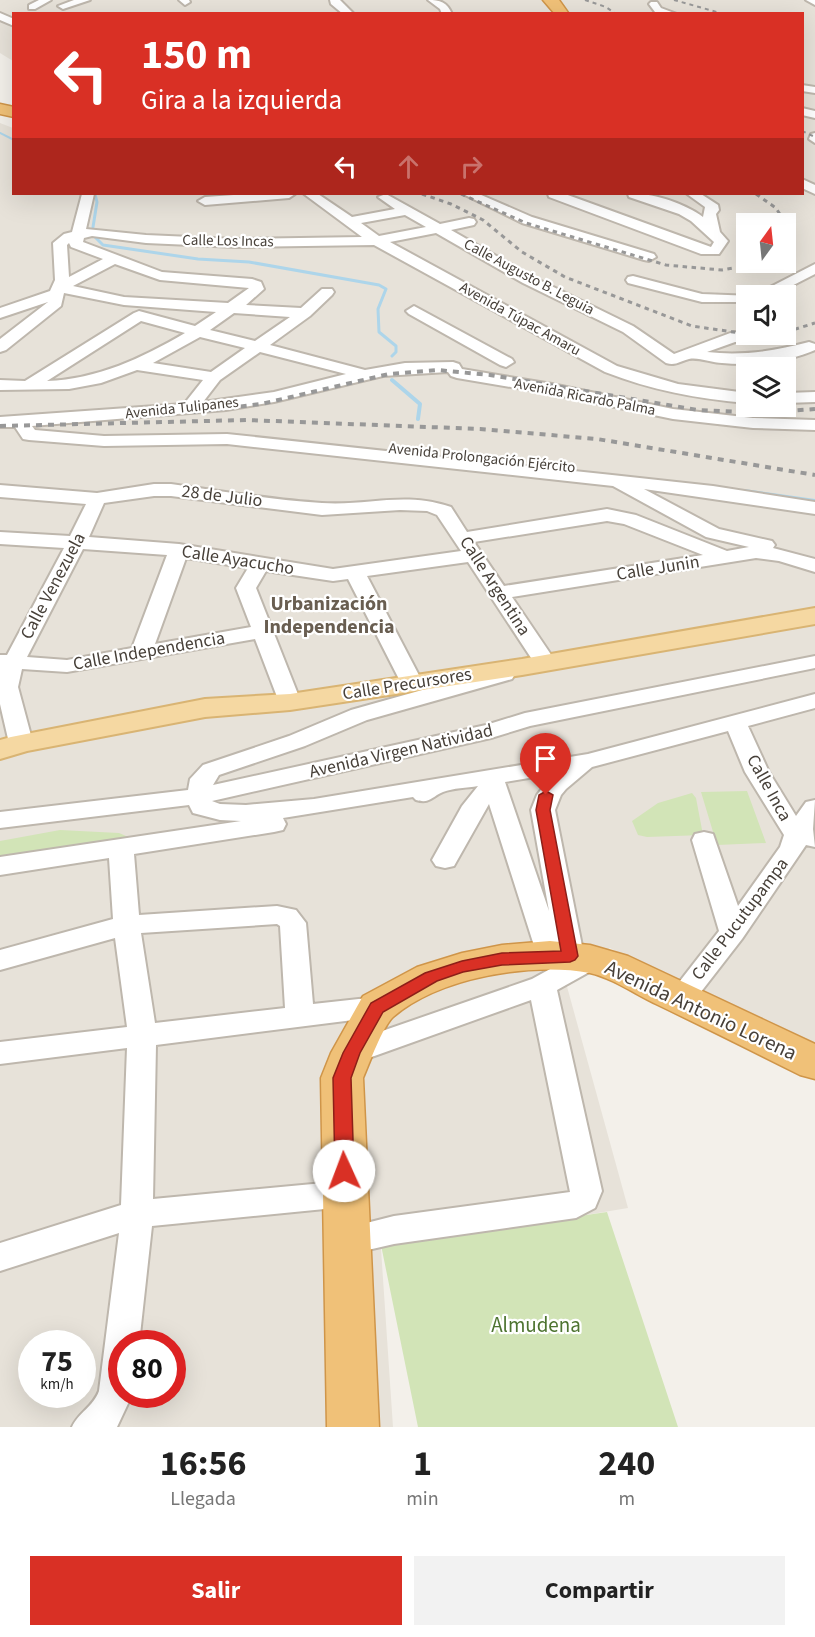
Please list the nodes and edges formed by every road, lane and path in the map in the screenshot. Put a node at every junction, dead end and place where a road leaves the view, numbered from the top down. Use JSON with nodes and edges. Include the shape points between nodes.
{"nodes":[{"id":1,"x":46,"y":0,"type":"edge"},
{"id":2,"x":85,"y":0,"type":"edge"},
{"id":3,"x":335,"y":0,"type":"edge"},
{"id":4,"x":433,"y":0,"type":"edge"},
{"id":5,"x":550,"y":0,"type":"edge"},
{"id":6,"x":811,"y":0,"type":"edge"},
{"id":7,"x":815,"y":2,"type":"edge"},
{"id":8,"x":654,"y":4,"type":"dead end"},
{"id":9,"x":63,"y":6,"type":"dead end"},
{"id":10,"x":32,"y":7,"type":"dead end"},
{"id":11,"x":348,"y":12,"type":"edge"},
{"id":12,"x":446,"y":12,"type":"edge"},
{"id":13,"x":561,"y":12,"type":"edge"},
{"id":14,"x":666,"y":12,"type":"edge"},
{"id":15,"x":88,"y":195,"type":"edge"},
{"id":16,"x":277,"y":195,"type":"edge"},
{"id":17,"x":312,"y":195,"type":"edge"},
{"id":18,"x":471,"y":195,"type":"edge"},
{"id":19,"x":557,"y":195,"type":"edge"},
{"id":20,"x":637,"y":195,"type":"edge"},
{"id":21,"x":695,"y":195,"type":"edge"},
{"id":22,"x":384,"y":197,"type":"dead end"},
{"id":23,"x":205,"y":201,"type":"dead end"},
{"id":24,"x":408,"y":210,"type":"junction"},
{"id":25,"x":702,"y":216,"type":"junction"},
{"id":26,"x":348,"y":222,"type":"junction"},
{"id":27,"x":469,"y":222,"type":"dead end"},
{"id":28,"x":441,"y":229,"type":"junction"},
{"id":29,"x":79,"y":234,"type":"junction"},
{"id":30,"x":377,"y":241,"type":"junction"},
{"id":31,"x":649,"y":257,"type":"dead end"},
{"id":32,"x":116,"y":258,"type":"junction"},
{"id":33,"x":815,"y":268,"type":"edge"},
{"id":34,"x":160,"y":276,"type":"junction"},
{"id":35,"x":633,"y":280,"type":"dead end"},
{"id":36,"x":782,"y":285,"type":"edge"},
{"id":37,"x":327,"y":292,"type":"dead end"},
{"id":38,"x":55,"y":293,"type":"junction"},
{"id":39,"x":736,"y":298,"type":"edge"},
{"id":40,"x":124,"y":301,"type":"junction"},
{"id":41,"x":231,"y":308,"type":"junction"},
{"id":42,"x":414,"y":311,"type":"dead end"},
{"id":43,"x":0,"y":313,"type":"edge"},
{"id":44,"x":305,"y":313,"type":"junction"},
{"id":45,"x":139,"y":316,"type":"junction"},
{"id":46,"x":198,"y":332,"type":"junction"},
{"id":47,"x":736,"y":337,"type":"edge"},
{"id":48,"x":0,"y":347,"type":"edge"},
{"id":49,"x":809,"y":347,"type":"dead end"},
{"id":50,"x":258,"y":348,"type":"junction"},
{"id":51,"x":691,"y":354,"type":"junction"},
{"id":52,"x":138,"y":366,"type":"junction"},
{"id":53,"x":453,"y":367,"type":"junction"},
{"id":54,"x":360,"y":374,"type":"junction"},
{"id":55,"x":214,"y":377,"type":"junction"},
{"id":56,"x":0,"y":385,"type":"edge"},
{"id":57,"x":29,"y":386,"type":"junction"},
{"id":58,"x":736,"y":397,"type":"edge"},
{"id":59,"x":815,"y":397,"type":"edge"},
{"id":60,"x":796,"y":398,"type":"edge"},
{"id":61,"x":189,"y":408,"type":"junction"},
{"id":62,"x":673,"y":414,"type":"junction"},
{"id":63,"x":0,"y":422,"type":"edge"},
{"id":64,"x":21,"y":422,"type":"junction"},
{"id":65,"x":815,"y":425,"type":"edge"},
{"id":66,"x":815,"y":441,"type":"edge"},
{"id":67,"x":149,"y":442,"type":"junction"},
{"id":68,"x":612,"y":480,"type":"junction"},
{"id":69,"x":0,"y":491,"type":"edge"},
{"id":70,"x":815,"y":498,"type":"edge"},
{"id":71,"x":97,"y":500,"type":"junction"},
{"id":72,"x":815,"y":508,"type":"edge"},
{"id":73,"x":444,"y":511,"type":"joint"},
{"id":74,"x":0,"y":538,"type":"edge"},
{"id":75,"x":77,"y":542,"type":"junction"},
{"id":76,"x":469,"y":546,"type":"junction"},
{"id":77,"x":783,"y":549,"type":"junction"},
{"id":78,"x":179,"y":550,"type":"junction"},
{"id":79,"x":815,"y":553,"type":"edge"},
{"id":80,"x":728,"y":557,"type":"junction"},
{"id":81,"x":815,"y":561,"type":"edge"},
{"id":82,"x":260,"y":565,"type":"junction"},
{"id":83,"x":815,"y":566,"type":"edge"},
{"id":84,"x":355,"y":573,"type":"junction"},
{"id":85,"x":501,"y":593,"type":"junction"},
{"id":86,"x":815,"y":616,"type":"edge"},
{"id":87,"x":262,"y":631,"type":"junction"},
{"id":88,"x":141,"y":652,"type":"junction"},
{"id":89,"x":7,"y":662,"type":"edge"},
{"id":90,"x":815,"y":662,"type":"edge"},
{"id":91,"x":534,"y":664,"type":"junction"},
{"id":92,"x":412,"y":683,"type":"junction"},
{"id":93,"x":815,"y":701,"type":"edge"},
{"id":94,"x":290,"y":702,"type":"junction"},
{"id":95,"x":736,"y":723,"type":"junction"},
{"id":96,"x":11,"y":746,"type":"edge"},
{"id":97,"x":588,"y":761,"type":"junction"},
{"id":98,"x":493,"y":781,"type":"junction"},
{"id":99,"x":434,"y":786,"type":"junction"},
{"id":100,"x":199,"y":796,"type":"junction"},
{"id":101,"x":815,"y":808,"type":"edge"},
{"id":102,"x":0,"y":820,"type":"edge"},
{"id":103,"x":806,"y":835,"type":"edge"},
{"id":104,"x":704,"y":840,"type":"dead end"},
{"id":105,"x":121,"y":848,"type":"junction"},
{"id":106,"x":445,"y":860,"type":"dead end"},
{"id":107,"x":0,"y":866,"type":"edge"},
{"id":108,"x":127,"y":925,"type":"junction"},
{"id":109,"x":733,"y":932,"type":"junction"},
{"id":110,"x":0,"y":960,"type":"edge"},
{"id":111,"x":563,"y":964,"type":"junction"},
{"id":112,"x":680,"y":999,"type":"junction"},
{"id":113,"x":377,"y":1007,"type":"junction"},
{"id":114,"x":300,"y":1017,"type":"junction"},
{"id":115,"x":142,"y":1035,"type":"junction"},
{"id":116,"x":0,"y":1053,"type":"edge"},
{"id":117,"x":352,"y":1053,"type":"junction"},
{"id":118,"x":815,"y":1063,"type":"edge"},
{"id":119,"x":345,"y":1194,"type":"junction"},
{"id":120,"x":137,"y":1214,"type":"junction"},
{"id":121,"x":346,"y":1240,"type":"junction"},
{"id":122,"x":0,"y":1257,"type":"edge"},
{"id":123,"x":124,"y":1330,"type":"edge"},
{"id":124,"x":110,"y":1408,"type":"edge"},
{"id":125,"x":90,"y":1427,"type":"edge"},
{"id":126,"x":353,"y":1427,"type":"edge"}],
"edges":[{"from":1,"to":10,"type":"street"},
{"from":2,"to":9,"type":"street"},
{"from":3,"to":11,"type":"street"},
{"from":4,"to":12,"type":"street"},
{"from":5,"to":13,"type":"highway"},
{"from":6,"to":7,"type":"street"},
{"from":8,"to":14,"type":"street"},
{"from":15,"to":29,"type":"street"},
{"from":16,"to":23,"type":"street"},
{"from":17,"to":26,"type":"street","name":"Avenida Túpac Amaru"},
{"from":18,"to":31,"type":"street","via":[[527,220]]},
{"from":19,"to":25,"type":"street","via":[[706,251],[716,251],[721,241]]},
{"from":20,"to":25,"type":"street"},
{"from":21,"to":25,"type":"street","via":[[711,205],[712,210]]},
{"from":22,"to":24,"type":"street","name":"Calle Augusto B. Leguia"},
{"from":24,"to":26,"type":"street"},
{"from":24,"to":28,"type":"street","name":"Calle Augusto B. Leguia"},
{"from":26,"to":30,"type":"street","name":"Avenida Túpac Amaru"},
{"from":27,"to":28,"type":"street","name":"Calle Los Incas"},
{"from":28,"to":30,"type":"street","name":"Calle Los Incas"},
{"from":28,"to":51,"type":"street","name":"Calle Augusto B. Leguia","via":[[528,280],[628,329],[672,360]]},
{"from":29,"to":30,"type":"street","name":"Calle Los Incas","via":[[100,232],[146,239],[236,243]]},
{"from":29,"to":32,"type":"street","via":[[76,244]]},
{"from":29,"to":38,"type":"street","via":[[60,243],[62,280]]},
{"from":30,"to":58,"type":"street","name":"Avenida Túpac Amaru","via":[[611,369],[662,387]]},
{"from":32,"to":34,"type":"street"},
{"from":32,"to":38,"type":"street"},
{"from":33,"to":36,"type":"street"},
{"from":34,"to":40,"type":"street"},
{"from":34,"to":41,"type":"street","via":[[256,285],[257,289]]},
{"from":35,"to":39,"type":"street","via":[[702,298]]},
{"from":37,"to":44,"type":"street"},
{"from":38,"to":40,"type":"street"},
{"from":38,"to":43,"type":"street"},
{"from":38,"to":48,"type":"street","via":[[56,303]]},
{"from":40,"to":41,"type":"street"},
{"from":40,"to":45,"type":"street","via":[[116,310]]},
{"from":41,"to":44,"type":"street"},
{"from":41,"to":46,"type":"street"},
{"from":42,"to":53,"type":"street","via":[[506,362],[488,367]]},
{"from":44,"to":50,"type":"street"},
{"from":45,"to":46,"type":"street"},
{"from":45,"to":57,"type":"street"},
{"from":46,"to":50,"type":"street"},
{"from":46,"to":52,"type":"street"},
{"from":47,"to":51,"type":"street"},
{"from":49,"to":51,"type":"street","via":[[785,355],[736,359]]},
{"from":50,"to":54,"type":"street"},
{"from":50,"to":55,"type":"street"},
{"from":52,"to":55,"type":"street"},
{"from":52,"to":57,"type":"street","via":[[70,384]]},
{"from":53,"to":54,"type":"street","name":"Avenida Ricardo Palma","via":[[408,366]]},
{"from":53,"to":62,"type":"street","name":"Avenida Ricardo Palma","via":[[457,373]]},
{"from":54,"to":61,"type":"street","name":"Avenida Tulipanes","via":[[274,397]]},
{"from":55,"to":61,"type":"street"},
{"from":56,"to":57,"type":"street"},
{"from":59,"to":60,"type":"street"},
{"from":61,"to":64,"type":"street","name":"Avenida Tulipanes"},
{"from":62,"to":65,"type":"street","name":"Avenida Ricardo Palma"},
{"from":62,"to":66,"type":"street"},
{"from":63,"to":64,"type":"street","name":"Avenida Tulipanes"},
{"from":64,"to":67,"type":"street","name":"Avenida Prolongación Ejército","via":[[29,435]]},
{"from":67,"to":68,"type":"street","name":"Avenida Prolongación Ejército","via":[[227,439]]},
{"from":67,"to":70,"type":"street","name":"Avenida Prolongación Ejército","via":[[179,432],[246,435],[656,477]]},
{"from":68,"to":72,"type":"street","name":"Avenida Prolongación Ejército"},
{"from":68,"to":77,"type":"street","via":[[713,533]]},
{"from":69,"to":71,"type":"street","name":"28 de Julio"},
{"from":71,"to":73,"type":"street","name":"28 de Julio","via":[[171,490],[323,510],[412,503]]},
{"from":71,"to":75,"type":"street","name":"Calle Venezuela"},
{"from":73,"to":76,"type":"street","name":"Calle Argentina"},
{"from":74,"to":75,"type":"street","name":"Calle Ayacucho"},
{"from":75,"to":78,"type":"street","name":"Calle Ayacucho"},
{"from":75,"to":89,"type":"street","name":"Calle Venezuela"},
{"from":76,"to":80,"type":"street","name":"Calle Ayacucho","via":[[597,516],[614,516]]},
{"from":76,"to":84,"type":"street","name":"Calle Ayacucho"},
{"from":76,"to":85,"type":"street","name":"Calle Argentina"},
{"from":77,"to":79,"type":"street"},
{"from":77,"to":81,"type":"street"},
{"from":78,"to":82,"type":"street","name":"Calle Ayacucho"},
{"from":78,"to":88,"type":"street"},
{"from":80,"to":83,"type":"street","name":"Calle Junin","via":[[770,552]]},
{"from":80,"to":85,"type":"street","name":"Calle Junin"},
{"from":82,"to":84,"type":"street","name":"Calle Ayacucho","via":[[333,575]]},
{"from":82,"to":87,"type":"street","via":[[246,588]]},
{"from":84,"to":92,"type":"street"},
{"from":85,"to":91,"type":"street","name":"Calle Argentina"},
{"from":86,"to":91,"type":"main road","name":"Calle Precursores"},
{"from":87,"to":88,"type":"street","name":"Calle Independencia"},
{"from":87,"to":94,"type":"street"},
{"from":88,"to":89,"type":"street","name":"Calle Independencia","via":[[67,666]]},
{"from":89,"to":96,"type":"street","name":"Calle Venezuela"},
{"from":90,"to":100,"type":"street","name":"Avenida Virgen Natividad","via":[[525,720]]},
{"from":91,"to":92,"type":"main road","name":"Calle Precursores"},
{"from":91,"to":100,"type":"street","via":[[359,715],[211,770],[202,779]]},
{"from":92,"to":94,"type":"main road","name":"Calle Precursores"},
{"from":93,"to":95,"type":"street"},
{"from":94,"to":96,"type":"main road","name":"Calle Precursores","via":[[205,708]]},
{"from":95,"to":97,"type":"street"},
{"from":95,"to":103,"type":"street","name":"Calle Inca","via":[[757,772],[792,829]]},
{"from":97,"to":98,"type":"street"},
{"from":97,"to":111,"type":"street","via":[[546,795],[543,810]]},
{"from":98,"to":99,"type":"street"},
{"from":98,"to":106,"type":"street","via":[[474,806]]},
{"from":98,"to":111,"type":"street"},
{"from":99,"to":100,"type":"street","via":[[240,814],[209,811],[202,807]]},
{"from":99,"to":105,"type":"street","via":[[428,794],[413,799]]},
{"from":100,"to":102,"type":"street","name":"Avenida Virgen Natividad"},
{"from":101,"to":103,"type":"street","name":"Calle Pucutupampa"},
{"from":103,"to":109,"type":"street","name":"Calle Pucutupampa"},
{"from":104,"to":109,"type":"street"},
{"from":105,"to":107,"type":"street"},
{"from":105,"to":108,"type":"street"},
{"from":108,"to":110,"type":"street"},
{"from":108,"to":114,"type":"street","via":[[286,917],[292,923]]},
{"from":108,"to":115,"type":"street"},
{"from":109,"to":112,"type":"street","name":"Calle Pucutupampa"},
{"from":111,"to":112,"type":"highway","name":"Avenida Antonio Lorena","via":[[614,966]]},
{"from":111,"to":113,"type":"highway","name":"Avenida Antonio Lorena","via":[[502,959],[462,967],[431,977]]},
{"from":111,"to":117,"type":"street"},
{"from":111,"to":121,"type":"street","via":[[584,1199],[576,1205]]},
{"from":112,"to":118,"type":"highway","name":"Avenida Antonio Lorena"},
{"from":113,"to":114,"type":"street"},
{"from":113,"to":117,"type":"highway"},
{"from":114,"to":115,"type":"street"},
{"from":115,"to":116,"type":"street"},
{"from":115,"to":120,"type":"street"},
{"from":117,"to":119,"type":"highway","via":[[342,1078]]},
{"from":119,"to":120,"type":"street"},
{"from":119,"to":121,"type":"highway"},
{"from":120,"to":122,"type":"street"},
{"from":120,"to":123,"type":"street"},
{"from":121,"to":126,"type":"highway"},
{"from":124,"to":125,"type":"street"}]}
